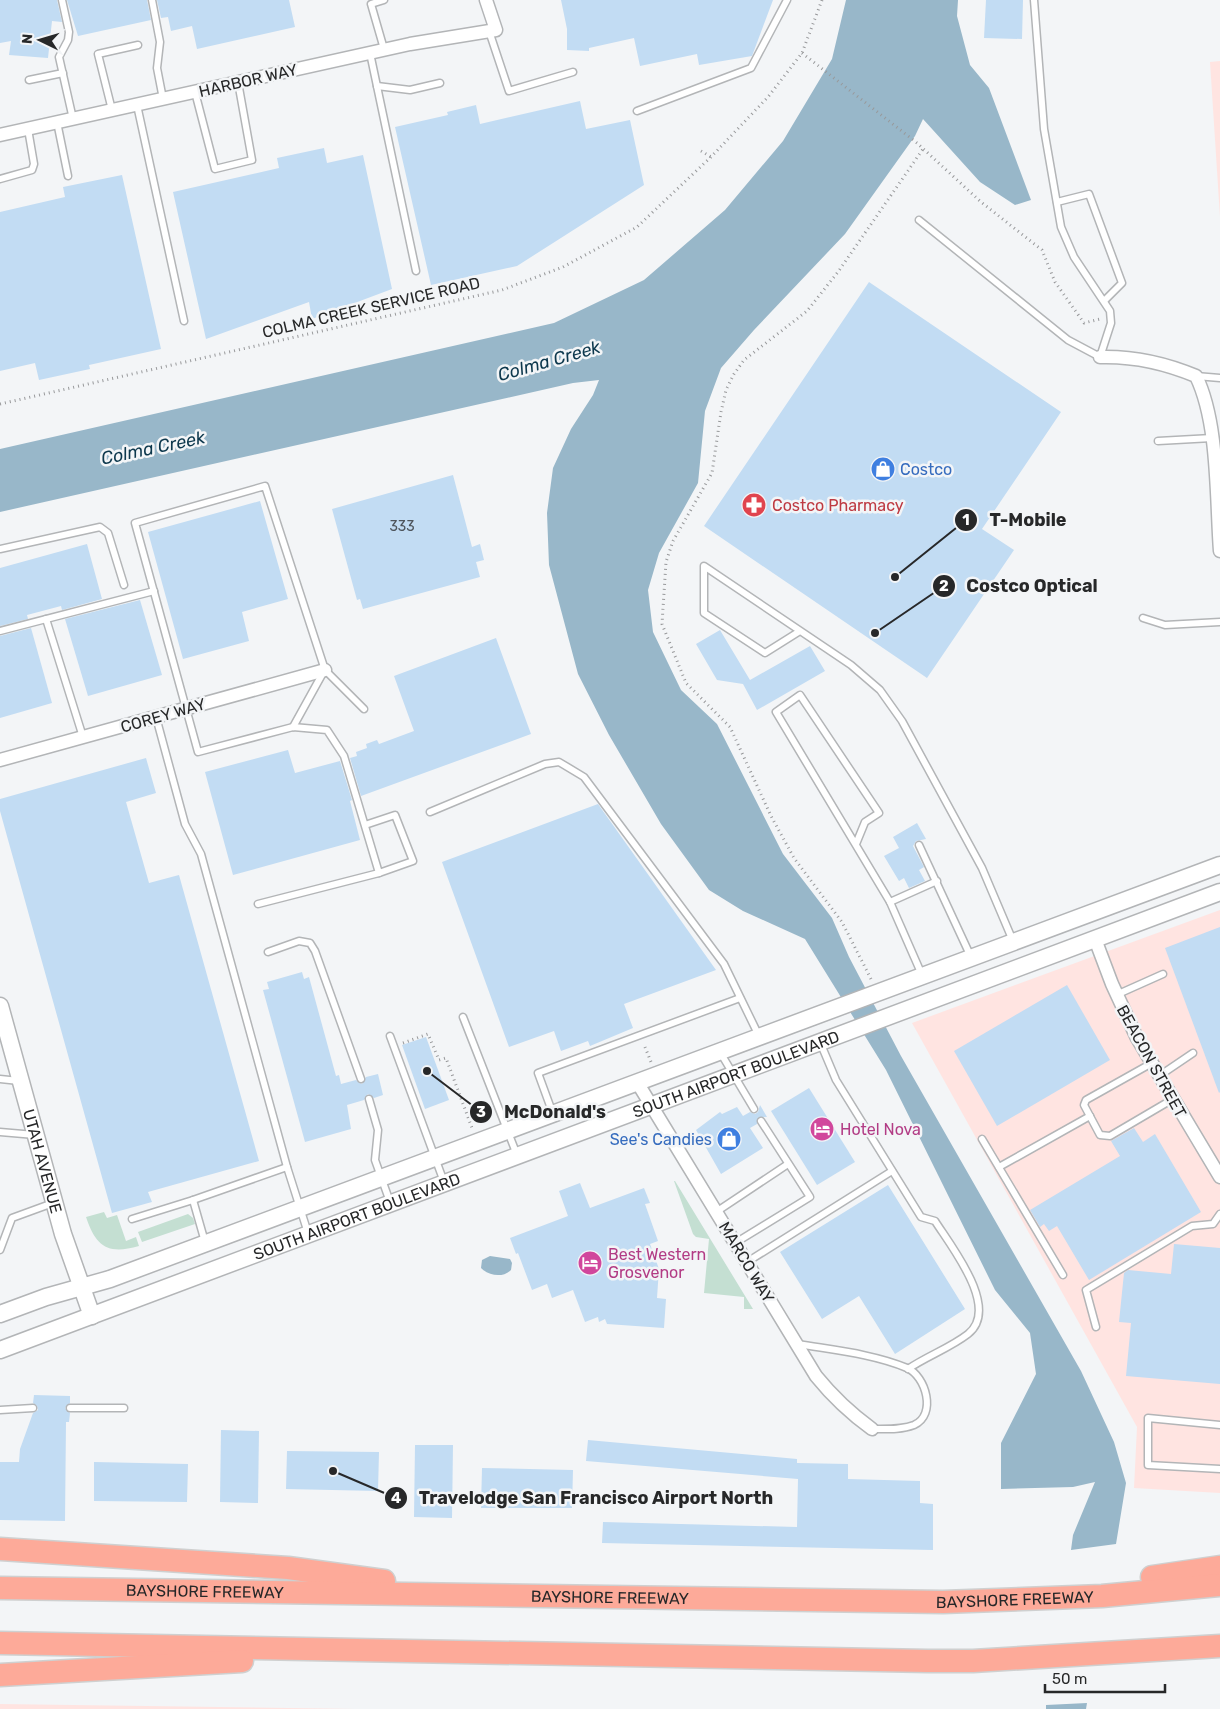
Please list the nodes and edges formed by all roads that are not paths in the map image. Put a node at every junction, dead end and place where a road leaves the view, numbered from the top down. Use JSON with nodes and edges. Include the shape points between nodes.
{"nodes":[{"id":1,"x":62,"y":0,"type":"edge"},
{"id":2,"x":152,"y":0,"type":"edge"},
{"id":3,"x":384,"y":0,"type":"edge"},
{"id":4,"x":486,"y":0,"type":"edge"},
{"id":5,"x":787,"y":0,"type":"edge"},
{"id":6,"x":1034,"y":0,"type":"edge"},
{"id":7,"x":492,"y":30,"type":"junction"},
{"id":8,"x":138,"y":45,"type":"dead end"},
{"id":9,"x":384,"y":49,"type":"junction"},
{"id":10,"x":370,"y":53,"type":"junction"},
{"id":11,"x":63,"y":72,"type":"junction"},
{"id":12,"x":573,"y":72,"type":"dead end"},
{"id":13,"x":28,"y":80,"type":"dead end"},
{"id":14,"x":238,"y":82,"type":"junction"},
{"id":15,"x":440,"y":83,"type":"dead end"},
{"id":16,"x":377,"y":86,"type":"junction"},
{"id":17,"x":195,"y":92,"type":"junction"},
{"id":18,"x":164,"y":99,"type":"junction"},
{"id":19,"x":137,"y":105,"type":"junction"},
{"id":20,"x":112,"y":110,"type":"junction"},
{"id":21,"x":637,"y":111,"type":"dead end"},
{"id":22,"x":73,"y":119,"type":"junction"},
{"id":23,"x":58,"y":122,"type":"junction"},
{"id":24,"x":28,"y":129,"type":"junction"},
{"id":25,"x":0,"y":135,"type":"edge"},
{"id":26,"x":68,"y":176,"type":"dead end"},
{"id":27,"x":0,"y":179,"type":"edge"},
{"id":28,"x":1057,"y":202,"type":"junction"},
{"id":29,"x":919,"y":220,"type":"dead end"},
{"id":30,"x":416,"y":271,"type":"dead end"},
{"id":31,"x":1104,"y":301,"type":"junction"},
{"id":32,"x":184,"y":321,"type":"dead end"},
{"id":33,"x":1100,"y":357,"type":"junction"},
{"id":34,"x":1196,"y":376,"type":"junction"},
{"id":35,"x":1220,"y":378,"type":"edge"},
{"id":36,"x":1212,"y":438,"type":"junction"},
{"id":37,"x":1158,"y":442,"type":"dead end"},
{"id":38,"x":1219,"y":524,"type":"edge"},
{"id":39,"x":0,"y":549,"type":"edge"},
{"id":40,"x":1220,"y":552,"type":"edge"},
{"id":41,"x":124,"y":585,"type":"dead end"},
{"id":42,"x":154,"y":590,"type":"junction"},
{"id":43,"x":1143,"y":618,"type":"dead end"},
{"id":44,"x":46,"y":619,"type":"junction"},
{"id":45,"x":1220,"y":622,"type":"edge"},
{"id":46,"x":0,"y":631,"type":"edge"},
{"id":47,"x":800,"y":631,"type":"junction"},
{"id":48,"x":325,"y":670,"type":"junction"},
{"id":49,"x":187,"y":708,"type":"junction"},
{"id":50,"x":364,"y":709,"type":"dead end"},
{"id":51,"x":156,"y":717,"type":"junction"},
{"id":52,"x":293,"y":727,"type":"junction"},
{"id":53,"x":83,"y":737,"type":"junction"},
{"id":54,"x":0,"y":760,"type":"edge"},
{"id":55,"x":430,"y":812,"type":"dead end"},
{"id":56,"x":365,"y":825,"type":"junction"},
{"id":57,"x":856,"y":844,"type":"junction"},
{"id":58,"x":919,"y":845,"type":"dead end"},
{"id":59,"x":1220,"y":865,"type":"edge"},
{"id":60,"x":379,"y":874,"type":"junction"},
{"id":61,"x":937,"y":881,"type":"junction"},
{"id":62,"x":1220,"y":892,"type":"edge"},
{"id":63,"x":890,"y":902,"type":"junction"},
{"id":64,"x":258,"y":904,"type":"dead end"},
{"id":65,"x":1095,"y":939,"type":"junction"},
{"id":66,"x":1014,"y":942,"type":"junction"},
{"id":67,"x":268,"y":952,"type":"dead end"},
{"id":68,"x":972,"y":958,"type":"junction"},
{"id":69,"x":1163,"y":974,"type":"dead end"},
{"id":70,"x":922,"y":976,"type":"junction"},
{"id":71,"x":1116,"y":995,"type":"junction"},
{"id":72,"x":740,"y":998,"type":"junction"},
{"id":73,"x":0,"y":1006,"type":"edge"},
{"id":74,"x":463,"y":1016,"type":"dead end"},
{"id":75,"x":390,"y":1036,"type":"dead end"},
{"id":76,"x":760,"y":1037,"type":"junction"},
{"id":77,"x":820,"y":1041,"type":"junction"},
{"id":78,"x":720,"y":1052,"type":"junction"},
{"id":79,"x":1193,"y":1053,"type":"dead end"},
{"id":80,"x":1152,"y":1063,"type":"junction"},
{"id":81,"x":734,"y":1074,"type":"junction"},
{"id":82,"x":1159,"y":1076,"type":"junction"},
{"id":83,"x":361,"y":1078,"type":"dead end"},
{"id":84,"x":0,"y":1079,"type":"edge"},
{"id":85,"x":21,"y":1081,"type":"junction"},
{"id":86,"x":637,"y":1082,"type":"junction"},
{"id":87,"x":369,"y":1099,"type":"dead end"},
{"id":88,"x":1173,"y":1099,"type":"junction"},
{"id":89,"x":652,"y":1105,"type":"junction"},
{"id":90,"x":754,"y":1109,"type":"dead end"},
{"id":91,"x":553,"y":1114,"type":"junction"},
{"id":92,"x":1090,"y":1116,"type":"junction"},
{"id":93,"x":761,"y":1121,"type":"dead end"},
{"id":94,"x":507,"y":1131,"type":"junction"},
{"id":95,"x":0,"y":1132,"type":"edge"},
{"id":96,"x":36,"y":1135,"type":"junction"},
{"id":97,"x":982,"y":1139,"type":"dead end"},
{"id":98,"x":517,"y":1156,"type":"junction"},
{"id":99,"x":435,"y":1158,"type":"junction"},
{"id":100,"x":788,"y":1164,"type":"junction"},
{"id":101,"x":288,"y":1167,"type":"junction"},
{"id":102,"x":999,"y":1167,"type":"junction"},
{"id":103,"x":892,"y":1170,"type":"junction"},
{"id":104,"x":1220,"y":1177,"type":"edge"},
{"id":105,"x":381,"y":1178,"type":"junction"},
{"id":106,"x":444,"y":1183,"type":"junction"},
{"id":107,"x":193,"y":1200,"type":"junction"},
{"id":108,"x":54,"y":1202,"type":"junction"},
{"id":109,"x":391,"y":1203,"type":"junction"},
{"id":110,"x":299,"y":1208,"type":"junction"},
{"id":111,"x":716,"y":1212,"type":"junction"},
{"id":112,"x":1220,"y":1214,"type":"edge"},
{"id":113,"x":132,"y":1220,"type":"dead end"},
{"id":114,"x":309,"y":1234,"type":"junction"},
{"id":115,"x":206,"y":1243,"type":"junction"},
{"id":116,"x":735,"y":1243,"type":"junction"},
{"id":117,"x":0,"y":1250,"type":"edge"},
{"id":118,"x":747,"y":1262,"type":"junction"},
{"id":119,"x":1064,"y":1275,"type":"dead end"},
{"id":120,"x":82,"y":1287,"type":"junction"},
{"id":121,"x":0,"y":1314,"type":"edge"},
{"id":122,"x":92,"y":1316,"type":"junction"},
{"id":123,"x":1096,"y":1327,"type":"dead end"},
{"id":124,"x":798,"y":1344,"type":"junction"},
{"id":125,"x":0,"y":1350,"type":"edge"},
{"id":126,"x":908,"y":1368,"type":"junction"},
{"id":127,"x":33,"y":1408,"type":"dead end"},
{"id":128,"x":70,"y":1408,"type":"dead end"},
{"id":129,"x":124,"y":1408,"type":"dead end"},
{"id":130,"x":0,"y":1410,"type":"edge"},
{"id":131,"x":1220,"y":1425,"type":"edge"},
{"id":132,"x":872,"y":1429,"type":"joint"},
{"id":133,"x":1220,"y":1470,"type":"edge"},
{"id":134,"x":0,"y":1549,"type":"edge"},
{"id":135,"x":1220,"y":1568,"type":"edge"},
{"id":136,"x":1220,"y":1585,"type":"edge"},
{"id":137,"x":0,"y":1588,"type":"edge"},
{"id":138,"x":476,"y":1594,"type":"junction"},
{"id":139,"x":862,"y":1602,"type":"junction"},
{"id":140,"x":0,"y":1643,"type":"edge"},
{"id":141,"x":1217,"y":1647,"type":"edge"},
{"id":142,"x":362,"y":1651,"type":"junction"},
{"id":143,"x":0,"y":1675,"type":"edge"}],
"edges":[{"from":1,"to":11,"type":"lane","via":[[68,32],[68,40],[59,57]]},
{"from":2,"to":18,"type":"lane","via":[[160,42],[157,68]]},
{"from":3,"to":9,"type":"lane","via":[[371,4]]},
{"from":4,"to":7,"type":"street"},
{"from":5,"to":21,"type":"lane","via":[[751,68]]},
{"from":6,"to":28,"type":"lane","via":[[1044,128]]},
{"from":7,"to":9,"type":"street","name":"HARBOR WAY"},
{"from":7,"to":12,"type":"lane","via":[[509,91]]},
{"from":8,"to":20,"type":"lane","via":[[98,54]]},
{"from":9,"to":10,"type":"street","name":"HARBOR WAY"},
{"from":10,"to":14,"type":"street","name":"HARBOR WAY"},
{"from":10,"to":16,"type":"lane"},
{"from":11,"to":13,"type":"lane"},
{"from":11,"to":22,"type":"lane"},
{"from":14,"to":17,"type":"street","name":"HARBOR WAY"},
{"from":14,"to":17,"type":"lane","via":[[252,160],[215,169]]},
{"from":15,"to":16,"type":"lane","via":[[410,90]]},
{"from":16,"to":30,"type":"lane"},
{"from":17,"to":18,"type":"street","name":"HARBOR WAY"},
{"from":18,"to":19,"type":"street","name":"HARBOR WAY"},
{"from":19,"to":20,"type":"street","name":"HARBOR WAY"},
{"from":19,"to":32,"type":"lane"},
{"from":20,"to":22,"type":"street","name":"HARBOR WAY"},
{"from":22,"to":23,"type":"street","name":"HARBOR WAY"},
{"from":23,"to":24,"type":"street","name":"HARBOR WAY"},
{"from":23,"to":26,"type":"lane"},
{"from":24,"to":25,"type":"street","name":"HARBOR WAY"},
{"from":24,"to":27,"type":"lane","via":[[34,164],[32,170]]},
{"from":28,"to":31,"type":"lane","via":[[1061,226],[1074,257]]},
{"from":28,"to":31,"type":"lane","via":[[1090,194],[1122,283]]},
{"from":29,"to":33,"type":"lane","via":[[1068,340]]},
{"from":31,"to":33,"type":"lane","via":[[1110,311],[1111,323]]},
{"from":33,"to":34,"type":"street","via":[[1141,359]]},
{"from":34,"to":35,"type":"lane"},
{"from":34,"to":36,"type":"street","via":[[1209,411]]},
{"from":36,"to":37,"type":"lane"},
{"from":36,"to":38,"type":"street"},
{"from":38,"to":40,"type":"street"},
{"from":39,"to":41,"type":"lane","via":[[100,527],[108,533]]},
{"from":42,"to":44,"type":"lane"},
{"from":42,"to":48,"type":"lane","via":[[135,523],[264,486]]},
{"from":42,"to":49,"type":"lane"},
{"from":43,"to":45,"type":"lane","via":[[1164,625]]},
{"from":44,"to":46,"type":"lane"},
{"from":44,"to":53,"type":"lane"},
{"from":47,"to":47,"type":"lane","via":[[776,615],[704,566],[704,613],[765,653]]},
{"from":47,"to":66,"type":"lane","via":[[866,677],[893,707],[982,868]]},
{"from":48,"to":49,"type":"street","name":"COREY WAY"},
{"from":48,"to":50,"type":"lane"},
{"from":48,"to":52,"type":"lane"},
{"from":49,"to":51,"type":"street","name":"COREY WAY"},
{"from":49,"to":52,"type":"lane","via":[[198,752]]},
{"from":51,"to":53,"type":"street","name":"COREY WAY"},
{"from":51,"to":101,"type":"lane","via":[[185,824],[201,854]]},
{"from":52,"to":56,"type":"lane","via":[[327,730],[344,756]]},
{"from":53,"to":54,"type":"street","name":"COREY WAY"},
{"from":55,"to":72,"type":"lane","via":[[545,764],[559,762],[584,777],[724,964]]},
{"from":56,"to":60,"type":"lane"},
{"from":56,"to":60,"type":"lane","via":[[395,815],[412,862]]},
{"from":57,"to":57,"type":"lane","via":[[865,822],[879,813],[800,695],[776,712]]},
{"from":57,"to":63,"type":"lane"},
{"from":58,"to":61,"type":"lane"},
{"from":59,"to":66,"type":"street","name":"SOUTH AIRPORT BOULEVARD"},
{"from":60,"to":64,"type":"lane"},
{"from":61,"to":63,"type":"lane"},
{"from":61,"to":68,"type":"lane"},
{"from":62,"to":65,"type":"street","name":"SOUTH AIRPORT BOULEVARD"},
{"from":63,"to":70,"type":"lane"},
{"from":65,"to":71,"type":"street","name":"BEACON STREET"},
{"from":65,"to":77,"type":"street","name":"SOUTH AIRPORT BOULEVARD"},
{"from":66,"to":68,"type":"street","name":"SOUTH AIRPORT BOULEVARD"},
{"from":67,"to":83,"type":"lane","via":[[299,941],[310,944],[315,950]]},
{"from":68,"to":70,"type":"street","name":"SOUTH AIRPORT BOULEVARD"},
{"from":69,"to":71,"type":"lane"},
{"from":70,"to":76,"type":"street","name":"SOUTH AIRPORT BOULEVARD","via":[[872,988],[835,1009]]},
{"from":71,"to":80,"type":"street","name":"BEACON STREET"},
{"from":72,"to":76,"type":"lane"},
{"from":72,"to":91,"type":"lane","via":[[538,1073]]},
{"from":73,"to":85,"type":"street","name":"UTAH AVENUE"},
{"from":74,"to":94,"type":"lane"},
{"from":75,"to":99,"type":"lane"},
{"from":76,"to":78,"type":"street","name":"SOUTH AIRPORT BOULEVARD"},
{"from":77,"to":81,"type":"street","name":"SOUTH AIRPORT BOULEVARD"},
{"from":77,"to":103,"type":"lane","via":[[836,1080]]},
{"from":78,"to":81,"type":"lane"},
{"from":78,"to":86,"type":"street","name":"SOUTH AIRPORT BOULEVARD"},
{"from":79,"to":82,"type":"lane"},
{"from":80,"to":82,"type":"street","name":"BEACON STREET"},
{"from":80,"to":92,"type":"lane","via":[[1086,1100],[1084,1105]]},
{"from":81,"to":89,"type":"street","name":"SOUTH AIRPORT BOULEVARD"},
{"from":81,"to":90,"type":"lane"},
{"from":82,"to":88,"type":"street","name":"BEACON STREET"},
{"from":84,"to":85,"type":"lane"},
{"from":85,"to":96,"type":"street","name":"UTAH AVENUE"},
{"from":86,"to":89,"type":"street","name":"MARCO WAY"},
{"from":86,"to":91,"type":"street","name":"SOUTH AIRPORT BOULEVARD"},
{"from":87,"to":105,"type":"lane","via":[[378,1130],[375,1160]]},
{"from":88,"to":92,"type":"lane","via":[[1110,1136],[1100,1135]]},
{"from":88,"to":104,"type":"street","name":"BEACON STREET"},
{"from":89,"to":98,"type":"street","name":"SOUTH AIRPORT BOULEVARD"},
{"from":89,"to":111,"type":"street","name":"MARCO WAY"},
{"from":91,"to":94,"type":"street","name":"SOUTH AIRPORT BOULEVARD"},
{"from":92,"to":102,"type":"lane"},
{"from":93,"to":100,"type":"lane"},
{"from":94,"to":98,"type":"lane"},
{"from":94,"to":99,"type":"street","name":"SOUTH AIRPORT BOULEVARD"},
{"from":95,"to":96,"type":"lane"},
{"from":96,"to":108,"type":"street","name":"UTAH AVENUE"},
{"from":97,"to":102,"type":"lane"},
{"from":98,"to":106,"type":"street","name":"SOUTH AIRPORT BOULEVARD"},
{"from":99,"to":105,"type":"street","name":"SOUTH AIRPORT BOULEVARD"},
{"from":99,"to":106,"type":"lane"},
{"from":100,"to":111,"type":"lane"},
{"from":100,"to":116,"type":"lane","via":[[810,1197]]},
{"from":101,"to":107,"type":"lane"},
{"from":101,"to":110,"type":"lane"},
{"from":102,"to":119,"type":"lane"},
{"from":103,"to":118,"type":"lane"},
{"from":103,"to":126,"type":"lane","via":[[922,1217],[935,1221],[974,1282],[977,1298],[976,1323],[969,1333]]},
{"from":105,"to":109,"type":"lane"},
{"from":105,"to":110,"type":"street","name":"SOUTH AIRPORT BOULEVARD"},
{"from":106,"to":109,"type":"street","name":"SOUTH AIRPORT BOULEVARD"},
{"from":107,"to":113,"type":"lane"},
{"from":107,"to":115,"type":"lane"},
{"from":108,"to":117,"type":"lane","via":[[12,1218]]},
{"from":108,"to":120,"type":"street","name":"UTAH AVENUE"},
{"from":109,"to":114,"type":"street","name":"SOUTH AIRPORT BOULEVARD"},
{"from":110,"to":114,"type":"lane"},
{"from":110,"to":115,"type":"street","name":"SOUTH AIRPORT BOULEVARD"},
{"from":111,"to":116,"type":"street","name":"MARCO WAY"},
{"from":112,"to":123,"type":"lane","via":[[1213,1224],[1192,1226],[1086,1290]]},
{"from":114,"to":122,"type":"street","name":"SOUTH AIRPORT BOULEVARD"},
{"from":115,"to":120,"type":"street","name":"SOUTH AIRPORT BOULEVARD"},
{"from":116,"to":118,"type":"street","name":"MARCO WAY"},
{"from":118,"to":124,"type":"street","name":"MARCO WAY"},
{"from":120,"to":121,"type":"street","name":"SOUTH AIRPORT BOULEVARD"},
{"from":120,"to":122,"type":"street","name":"UTAH AVENUE"},
{"from":122,"to":125,"type":"street","name":"SOUTH AIRPORT BOULEVARD"},
{"from":124,"to":126,"type":"lane"},
{"from":124,"to":132,"type":"street","name":"MARCO WAY","via":[[816,1376],[833,1397]]},
{"from":126,"to":132,"type":"lane","via":[[924,1389],[927,1407],[924,1416],[915,1424],[900,1429]]},
{"from":127,"to":130,"type":"lane"},
{"from":128,"to":129,"type":"lane"},
{"from":131,"to":133,"type":"lane","via":[[1148,1418],[1148,1464]]},
{"from":134,"to":138,"type":"highway","via":[[288,1568]]},
{"from":135,"to":139,"type":"highway","via":[[1015,1594]]},
{"from":136,"to":139,"type":"highway","name":"BAYSHORE FREEWAY","via":[[1022,1600]]},
{"from":137,"to":138,"type":"highway","name":"BAYSHORE FREEWAY"},
{"from":138,"to":139,"type":"highway","name":"BAYSHORE FREEWAY"},
{"from":140,"to":142,"type":"highway"},
{"from":141,"to":142,"type":"highway","via":[[937,1661]]},
{"from":142,"to":143,"type":"highway","via":[[170,1667]]}]}
